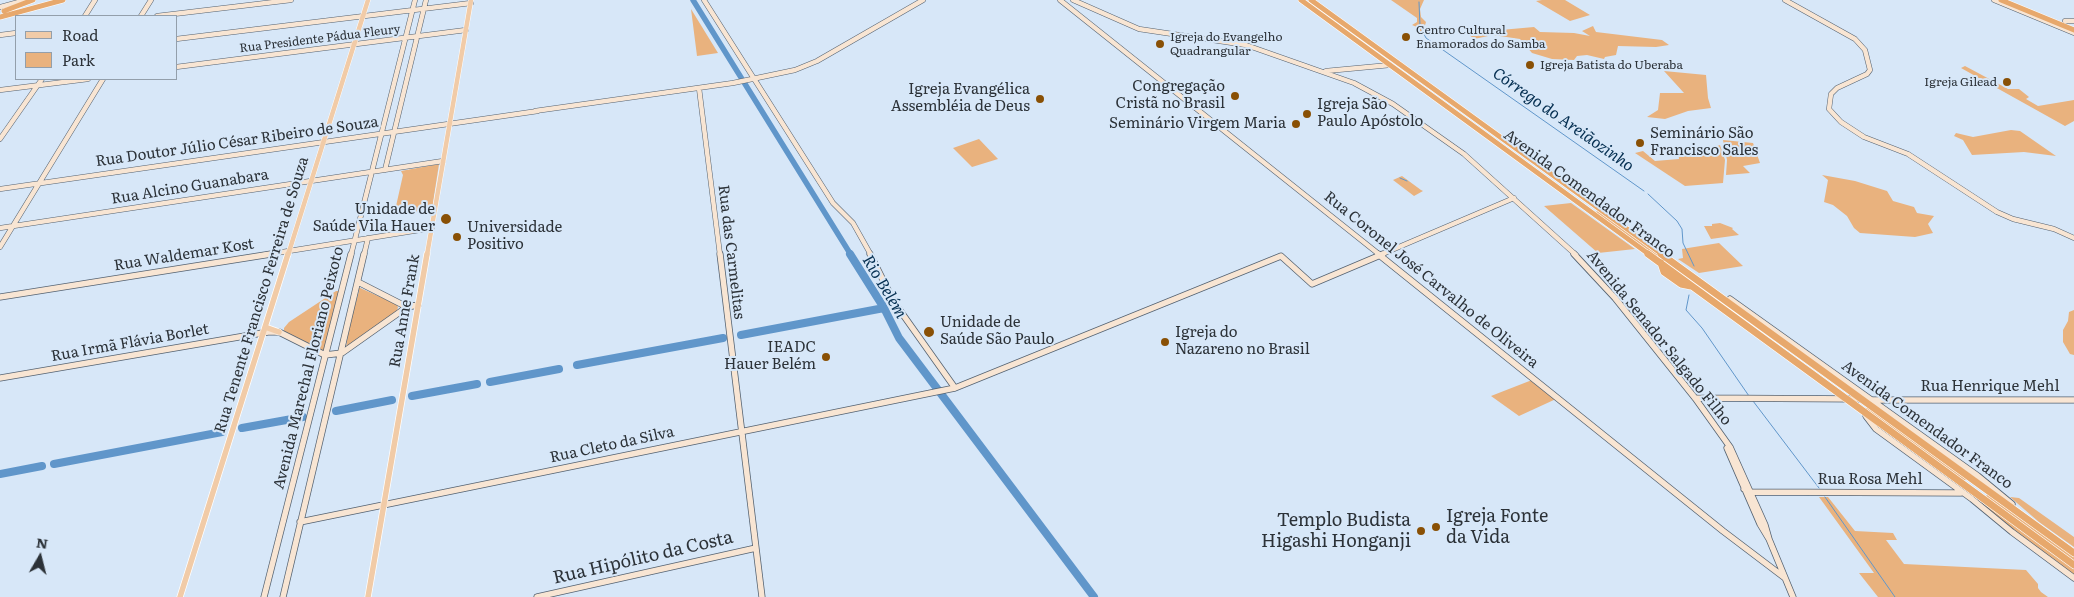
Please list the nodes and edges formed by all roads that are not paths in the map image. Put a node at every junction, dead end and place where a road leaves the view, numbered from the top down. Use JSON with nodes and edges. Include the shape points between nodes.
{"nodes":[{"id":1,"x":26,"y":0,"type":"edge"},
{"id":2,"x":33,"y":0,"type":"edge"},
{"id":3,"x":64,"y":0,"type":"edge"},
{"id":4,"x":95,"y":0,"type":"edge"},
{"id":5,"x":151,"y":0,"type":"edge"},
{"id":6,"x":291,"y":0,"type":"edge"},
{"id":7,"x":368,"y":0,"type":"edge"},
{"id":8,"x":415,"y":0,"type":"edge"},
{"id":9,"x":426,"y":0,"type":"edge"},
{"id":10,"x":704,"y":0,"type":"edge"},
{"id":11,"x":1061,"y":0,"type":"edge"},
{"id":12,"x":1073,"y":0,"type":"edge"},
{"id":13,"x":1301,"y":0,"type":"edge"},
{"id":14,"x":1310,"y":0,"type":"edge"},
{"id":15,"x":1779,"y":0,"type":"edge"},
{"id":16,"x":1785,"y":0,"type":"edge"},
{"id":17,"x":1994,"y":0,"type":"edge"},
{"id":18,"x":2002,"y":0,"type":"edge"},
{"id":19,"x":2006,"y":0,"type":"edge"},
{"id":20,"x":471,"y":1,"type":"edge"},
{"id":21,"x":921,"y":1,"type":"edge"},
{"id":22,"x":1793,"y":4,"type":"junction"},
{"id":23,"x":0,"y":7,"type":"edge"},
{"id":24,"x":424,"y":8,"type":"junction"},
{"id":25,"x":413,"y":10,"type":"junction"},
{"id":26,"x":2040,"y":14,"type":"junction"},
{"id":27,"x":86,"y":15,"type":"edge"},
{"id":28,"x":142,"y":15,"type":"edge"},
{"id":29,"x":165,"y":15,"type":"edge"},
{"id":30,"x":0,"y":16,"type":"edge"},
{"id":31,"x":363,"y":16,"type":"junction"},
{"id":32,"x":1333,"y":16,"type":"junction"},
{"id":33,"x":1324,"y":17,"type":"junction"},
{"id":34,"x":2066,"y":21,"type":"joint"},
{"id":35,"x":2074,"y":22,"type":"edge"},
{"id":36,"x":466,"y":30,"type":"junction"},
{"id":37,"x":2074,"y":30,"type":"edge"},
{"id":38,"x":15,"y":33,"type":"edge"},
{"id":39,"x":0,"y":35,"type":"edge"},
{"id":40,"x":417,"y":36,"type":"junction"},
{"id":41,"x":406,"y":38,"type":"junction"},
{"id":42,"x":178,"y":39,"type":"edge"},
{"id":43,"x":354,"y":44,"type":"junction"},
{"id":44,"x":1390,"y":65,"type":"junction"},
{"id":45,"x":178,"y":67,"type":"edge"},
{"id":46,"x":1339,"y":70,"type":"junction"},
{"id":47,"x":1322,"y":72,"type":"junction"},
{"id":48,"x":1330,"y":74,"type":"junction"},
{"id":49,"x":752,"y":79,"type":"junction"},
{"id":50,"x":41,"y":80,"type":"edge"},
{"id":51,"x":80,"y":80,"type":"edge"},
{"id":52,"x":102,"y":80,"type":"edge"},
{"id":53,"x":37,"y":85,"type":"junction"},
{"id":54,"x":699,"y":88,"type":"junction"},
{"id":55,"x":0,"y":90,"type":"edge"},
{"id":56,"x":450,"y":124,"type":"junction"},
{"id":57,"x":394,"y":132,"type":"junction"},
{"id":58,"x":1492,"y":132,"type":"junction"},
{"id":59,"x":1483,"y":133,"type":"junction"},
{"id":60,"x":381,"y":134,"type":"junction"},
{"id":61,"x":0,"y":139,"type":"edge"},
{"id":62,"x":1501,"y":139,"type":"junction"},
{"id":63,"x":1493,"y":141,"type":"junction"},
{"id":64,"x":324,"y":142,"type":"junction"},
{"id":65,"x":443,"y":161,"type":"junction"},
{"id":66,"x":385,"y":170,"type":"junction"},
{"id":67,"x":372,"y":172,"type":"junction"},
{"id":68,"x":311,"y":181,"type":"junction"},
{"id":69,"x":39,"y":184,"type":"junction"},
{"id":70,"x":0,"y":189,"type":"edge"},
{"id":71,"x":1514,"y":198,"type":"junction"},
{"id":72,"x":1599,"y":210,"type":"junction"},
{"id":73,"x":1591,"y":212,"type":"junction"},
{"id":74,"x":12,"y":226,"type":"junction"},
{"id":75,"x":0,"y":228,"type":"edge"},
{"id":76,"x":432,"y":228,"type":"junction"},
{"id":77,"x":368,"y":238,"type":"junction"},
{"id":78,"x":2074,"y":238,"type":"edge"},
{"id":79,"x":354,"y":240,"type":"junction"},
{"id":80,"x":0,"y":246,"type":"edge"},
{"id":81,"x":289,"y":251,"type":"junction"},
{"id":82,"x":1378,"y":255,"type":"junction"},
{"id":83,"x":1689,"y":274,"type":"junction"},
{"id":84,"x":358,"y":282,"type":"junction"},
{"id":85,"x":1720,"y":297,"type":"junction"},
{"id":86,"x":0,"y":298,"type":"edge"},
{"id":87,"x":1711,"y":300,"type":"junction"},
{"id":88,"x":418,"y":305,"type":"junction"},
{"id":89,"x":407,"y":307,"type":"junction"},
{"id":90,"x":264,"y":329,"type":"junction"},
{"id":91,"x":342,"y":353,"type":"junction"},
{"id":92,"x":325,"y":355,"type":"junction"},
{"id":93,"x":1808,"y":360,"type":"junction"},
{"id":94,"x":1797,"y":363,"type":"junction"},
{"id":95,"x":0,"y":378,"type":"edge"},
{"id":96,"x":953,"y":388,"type":"junction"},
{"id":97,"x":1695,"y":398,"type":"junction"},
{"id":98,"x":1847,"y":399,"type":"junction"},
{"id":99,"x":1862,"y":400,"type":"junction"},
{"id":100,"x":1872,"y":400,"type":"junction"},
{"id":101,"x":2074,"y":400,"type":"edge"},
{"id":102,"x":1862,"y":410,"type":"junction"},
{"id":103,"x":741,"y":432,"type":"junction"},
{"id":104,"x":1978,"y":476,"type":"junction"},
{"id":105,"x":1982,"y":486,"type":"junction"},
{"id":106,"x":1748,"y":490,"type":"junction"},
{"id":107,"x":1974,"y":492,"type":"junction"},
{"id":108,"x":1963,"y":493,"type":"junction"},
{"id":109,"x":384,"y":505,"type":"junction"},
{"id":110,"x":2023,"y":516,"type":"junction"},
{"id":111,"x":300,"y":522,"type":"junction"},
{"id":112,"x":756,"y":548,"type":"junction"},
{"id":113,"x":2074,"y":553,"type":"edge"},
{"id":114,"x":2074,"y":565,"type":"edge"},
{"id":115,"x":1786,"y":578,"type":"junction"},
{"id":116,"x":2074,"y":578,"type":"edge"},
{"id":117,"x":180,"y":597,"type":"edge"},
{"id":118,"x":264,"y":597,"type":"edge"},
{"id":119,"x":283,"y":597,"type":"edge"},
{"id":120,"x":368,"y":597,"type":"edge"},
{"id":121,"x":538,"y":597,"type":"edge"},
{"id":122,"x":762,"y":597,"type":"edge"},
{"id":123,"x":1793,"y":597,"type":"edge"}],
"edges":[{"from":1,"to":23,"type":"street"},
{"from":2,"to":30,"type":"highway"},
{"from":3,"to":30,"type":"highway"},
{"from":4,"to":27,"type":"street"},
{"from":5,"to":28,"type":"street"},
{"from":6,"to":29,"type":"street"},
{"from":7,"to":31,"type":"main road","name":"Rua Tenente Francisco Ferreira de Souza"},
{"from":8,"to":25,"type":"street","name":"Avenida Marechal Floriano Peixoto"},
{"from":9,"to":24,"type":"street"},
{"from":10,"to":49,"type":"street"},
{"from":11,"to":82,"type":"street","name":"Rua Coronel José Carvalho de Oliveira"},
{"from":12,"to":47,"type":"street","name":"Avenida Senador Salgado Filho","via":[[1139,29],[1246,45]]},
{"from":13,"to":33,"type":"highway","name":"Avenida Comendador Franco"},
{"from":14,"to":32,"type":"highway","name":"Avenida Comendador Franco"},
{"from":15,"to":22,"type":"street"},
{"from":16,"to":22,"type":"street"},
{"from":17,"to":37,"type":"street"},
{"from":18,"to":37,"type":"highway"},
{"from":19,"to":26,"type":"highway"},
{"from":20,"to":24,"type":"street"},
{"from":20,"to":36,"type":"main road","name":"Rua Anne Frank"},
{"from":21,"to":49,"type":"street","name":"Rua Doutor Júlio César Ribeiro de Souza","via":[[807,66]]},
{"from":22,"to":78,"type":"street","via":[[1855,39],[1865,50],[1870,70],[1867,74],[1831,94],[1829,109],[1841,122],[1864,137],[1908,154],[1997,212]]},
{"from":24,"to":25,"type":"street"},
{"from":24,"to":40,"type":"street"},
{"from":25,"to":31,"type":"street"},
{"from":25,"to":41,"type":"street","name":"Avenida Marechal Floriano Peixoto"},
{"from":26,"to":34,"type":"highway"},
{"from":26,"to":37,"type":"highway"},
{"from":31,"to":42,"type":"street"},
{"from":31,"to":43,"type":"main road","name":"Rua Tenente Francisco Ferreira de Souza"},
{"from":32,"to":33,"type":"highway"},
{"from":32,"to":58,"type":"highway","name":"Avenida Comendador Franco"},
{"from":33,"to":44,"type":"highway","name":"Avenida Comendador Franco"},
{"from":34,"to":35,"type":"street"},
{"from":36,"to":40,"type":"street","name":"Rua Presidente Pádua Fleury"},
{"from":36,"to":56,"type":"main road","name":"Rua Anne Frank"},
{"from":38,"to":39,"type":"street"},
{"from":40,"to":41,"type":"street","name":"Rua Presidente Pádua Fleury"},
{"from":40,"to":57,"type":"street"},
{"from":41,"to":43,"type":"street","name":"Rua Presidente Pádua Fleury"},
{"from":41,"to":60,"type":"street","name":"Avenida Marechal Floriano Peixoto"},
{"from":43,"to":45,"type":"street","name":"Rua Presidente Pádua Fleury"},
{"from":43,"to":64,"type":"main road","name":"Rua Tenente Francisco Ferreira de Souza"},
{"from":44,"to":46,"type":"street"},
{"from":44,"to":59,"type":"highway","name":"Avenida Comendador Franco"},
{"from":46,"to":47,"type":"street"},
{"from":46,"to":48,"type":"street"},
{"from":47,"to":48,"type":"street","name":"Avenida Senador Salgado Filho"},
{"from":48,"to":71,"type":"street","name":"Avenida Senador Salgado Filho","via":[[1393,104],[1464,154]]},
{"from":49,"to":54,"type":"street","name":"Rua Doutor Júlio César Ribeiro de Souza"},
{"from":49,"to":96,"type":"street","via":[[833,203],[853,224],[894,302]]},
{"from":50,"to":53,"type":"street"},
{"from":51,"to":53,"type":"street"},
{"from":52,"to":69,"type":"street"},
{"from":53,"to":55,"type":"street"},
{"from":53,"to":61,"type":"street"},
{"from":54,"to":56,"type":"street","name":"Rua Doutor Júlio César Ribeiro de Souza"},
{"from":54,"to":103,"type":"street","name":"Rua das Carmelitas"},
{"from":56,"to":57,"type":"street","name":"Rua Doutor Júlio César Ribeiro de Souza"},
{"from":56,"to":65,"type":"main road","name":"Rua Anne Frank"},
{"from":57,"to":60,"type":"street","name":"Rua Doutor Júlio César Ribeiro de Souza"},
{"from":57,"to":66,"type":"street"},
{"from":58,"to":59,"type":"highway","via":[[1490,135]]},
{"from":58,"to":62,"type":"highway","name":"Avenida Comendador Franco"},
{"from":59,"to":63,"type":"highway","name":"Avenida Comendador Franco"},
{"from":60,"to":64,"type":"street","name":"Rua Doutor Júlio César Ribeiro de Souza"},
{"from":60,"to":67,"type":"street","name":"Avenida Marechal Floriano Peixoto"},
{"from":62,"to":63,"type":"highway"},
{"from":62,"to":72,"type":"highway","name":"Avenida Comendador Franco"},
{"from":63,"to":73,"type":"highway","name":"Avenida Comendador Franco"},
{"from":64,"to":68,"type":"main road","name":"Rua Tenente Francisco Ferreira de Souza"},
{"from":64,"to":69,"type":"street","name":"Rua Doutor Júlio César Ribeiro de Souza"},
{"from":65,"to":66,"type":"street","name":"Rua Alcino Guanabara"},
{"from":65,"to":76,"type":"main road","name":"Rua Anne Frank"},
{"from":66,"to":67,"type":"street","name":"Rua Alcino Guanabara"},
{"from":67,"to":68,"type":"street","name":"Rua Alcino Guanabara"},
{"from":67,"to":79,"type":"street","name":"Avenida Marechal Floriano Peixoto"},
{"from":68,"to":74,"type":"street","name":"Rua Alcino Guanabara"},
{"from":68,"to":81,"type":"main road","name":"Rua Tenente Francisco Ferreira de Souza"},
{"from":69,"to":70,"type":"street","name":"Rua Doutor Júlio César Ribeiro de Souza"},
{"from":69,"to":74,"type":"street"},
{"from":71,"to":82,"type":"street"},
{"from":71,"to":97,"type":"street","name":"Avenida Senador Salgado Filho","via":[[1580,258]]},
{"from":72,"to":73,"type":"highway","via":[[1591,208]]},
{"from":72,"to":83,"type":"highway","name":"Avenida Comendador Franco"},
{"from":73,"to":87,"type":"highway","name":"Avenida Comendador Franco"},
{"from":74,"to":75,"type":"street","name":"Rua Alcino Guanabara"},
{"from":74,"to":80,"type":"street"},
{"from":76,"to":77,"type":"street","name":"Rua Waldemar Kost"},
{"from":76,"to":88,"type":"main road","name":"Rua Anne Frank"},
{"from":77,"to":79,"type":"street","name":"Rua Waldemar Kost"},
{"from":77,"to":84,"type":"street","name":"Avenida Marechal Floriano Peixoto"},
{"from":79,"to":81,"type":"street","name":"Rua Waldemar Kost"},
{"from":79,"to":92,"type":"street","name":"Avenida Marechal Floriano Peixoto"},
{"from":81,"to":86,"type":"street","name":"Rua Waldemar Kost"},
{"from":81,"to":90,"type":"main road","name":"Rua Tenente Francisco Ferreira de Souza"},
{"from":82,"to":96,"type":"street","name":"Rua Cleto da Silva","via":[[1312,284],[1281,256]]},
{"from":82,"to":115,"type":"street","name":"Rua Coronel José Carvalho de Oliveira"},
{"from":83,"to":85,"type":"highway","name":"Avenida Comendador Franco"},
{"from":83,"to":100,"type":"street","name":"Avenida Comendador Franco"},
{"from":84,"to":89,"type":"street"},
{"from":84,"to":91,"type":"street","name":"Avenida Marechal Floriano Peixoto"},
{"from":85,"to":87,"type":"highway","via":[[1712,296]]},
{"from":85,"to":93,"type":"highway","name":"Avenida Comendador Franco"},
{"from":87,"to":94,"type":"highway","name":"Avenida Comendador Franco"},
{"from":88,"to":89,"type":"street"},
{"from":88,"to":109,"type":"main road","name":"Rua Anne Frank"},
{"from":89,"to":91,"type":"street"},
{"from":90,"to":92,"type":"street","name":"Rua Irmã Flávia Borlet","via":[[279,332]]},
{"from":90,"to":95,"type":"street","name":"Rua Irmã Flávia Borlet"},
{"from":90,"to":117,"type":"main road","name":"Rua Tenente Francisco Ferreira de Souza"},
{"from":91,"to":92,"type":"street"},
{"from":91,"to":111,"type":"street","name":"Avenida Marechal Floriano Peixoto"},
{"from":92,"to":118,"type":"street","name":"Avenida Marechal Floriano Peixoto"},
{"from":93,"to":94,"type":"highway","via":[[1805,364]]},
{"from":93,"to":99,"type":"highway","name":"Avenida Comendador Franco"},
{"from":94,"to":98,"type":"highway","name":"Avenida Comendador Franco"},
{"from":96,"to":103,"type":"street","name":"Rua Cleto da Silva"},
{"from":97,"to":98,"type":"street","name":"Rua Henrique Mehl"},
{"from":97,"to":106,"type":"street","name":"Avenida Senador Salgado Filho","via":[[1730,447]]},
{"from":98,"to":99,"type":"street","name":"Rua Henrique Mehl"},
{"from":98,"to":102,"type":"highway","name":"Avenida Comendador Franco"},
{"from":99,"to":100,"type":"street","name":"Rua Henrique Mehl"},
{"from":99,"to":105,"type":"highway","name":"Avenida Comendador Franco"},
{"from":100,"to":101,"type":"street","name":"Rua Henrique Mehl"},
{"from":100,"to":104,"type":"street","name":"Avenida Comendador Franco"},
{"from":102,"to":107,"type":"highway","name":"Avenida Comendador Franco"},
{"from":102,"to":108,"type":"street","name":"Avenida Comendador Franco","via":[[1876,429]]},
{"from":103,"to":109,"type":"street","name":"Rua Cleto da Silva"},
{"from":103,"to":112,"type":"street","name":"Rua das Carmelitas"},
{"from":104,"to":105,"type":"street"},
{"from":104,"to":110,"type":"street","name":"Avenida Comendador Franco"},
{"from":105,"to":107,"type":"street"},
{"from":105,"to":110,"type":"highway","name":"Avenida Comendador Franco"},
{"from":106,"to":108,"type":"street","name":"Rua Rosa Mehl"},
{"from":106,"to":115,"type":"street","name":"Avenida Senador Salgado Filho"},
{"from":107,"to":108,"type":"street","name":"Rua Rosa Mehl"},
{"from":107,"to":114,"type":"highway","name":"Avenida Comendador Franco"},
{"from":108,"to":116,"type":"street","name":"Avenida Comendador Franco"},
{"from":109,"to":111,"type":"street","name":"Rua Cleto da Silva"},
{"from":109,"to":120,"type":"main road","name":"Rua Anne Frank"},
{"from":110,"to":113,"type":"highway","name":"Avenida Comendador Franco"},
{"from":111,"to":119,"type":"street","name":"Avenida Marechal Floriano Peixoto"},
{"from":112,"to":121,"type":"street","name":"Rua Hipólito da Costa"},
{"from":112,"to":122,"type":"street","name":"Rua das Carmelitas"},
{"from":115,"to":123,"type":"street","name":"Avenida Senador Salgado Filho"}]}
